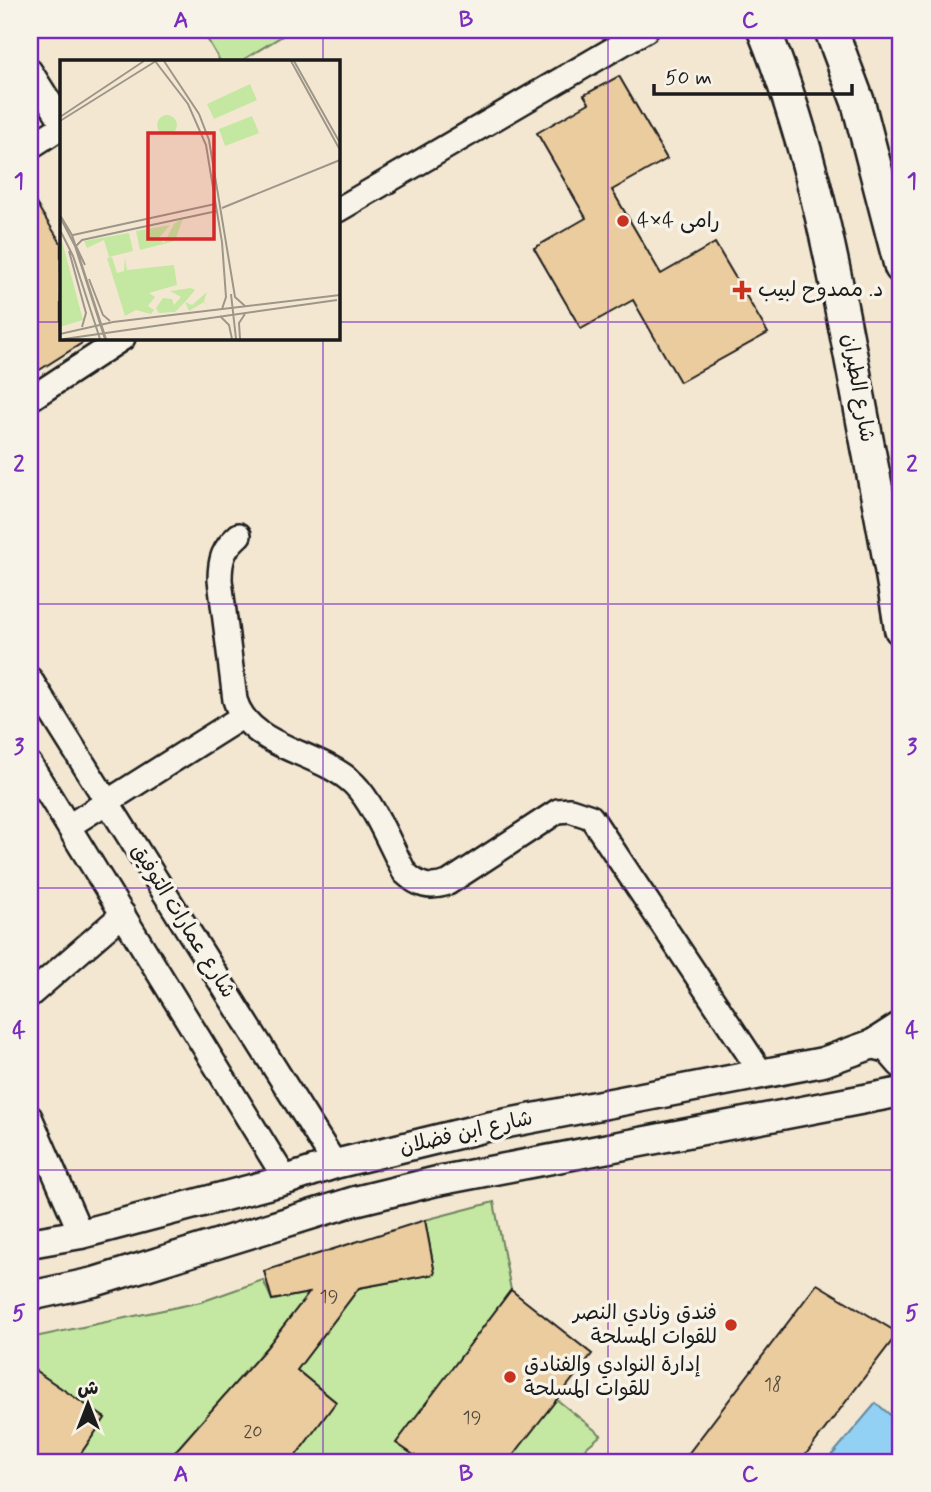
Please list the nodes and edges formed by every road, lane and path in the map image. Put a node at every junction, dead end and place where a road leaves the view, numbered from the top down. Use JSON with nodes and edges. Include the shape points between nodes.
{"nodes":[{"id":1,"x":646,"y":30,"type":"edge"},
{"id":2,"x":764,"y":30,"type":"edge"},
{"id":3,"x":831,"y":30,"type":"edge"},
{"id":4,"x":30,"y":71,"type":"edge"},
{"id":5,"x":60,"y":118,"type":"edge"},
{"id":6,"x":60,"y":128,"type":"edge"},
{"id":7,"x":30,"y":147,"type":"edge"},
{"id":8,"x":340,"y":209,"type":"edge"},
{"id":9,"x":901,"y":267,"type":"edge"},
{"id":10,"x":120,"y":340,"type":"edge"},
{"id":11,"x":30,"y":399,"type":"edge"},
{"id":12,"x":239,"y":536,"type":"dead end"},
{"id":13,"x":901,"y":629,"type":"edge"},
{"id":14,"x":30,"y":679,"type":"edge"},
{"id":15,"x":240,"y":718,"type":"junction"},
{"id":16,"x":30,"y":764,"type":"edge"},
{"id":17,"x":107,"y":802,"type":"junction"},
{"id":18,"x":69,"y":826,"type":"junction"},
{"id":19,"x":123,"y":914,"type":"junction"},
{"id":20,"x":30,"y":995,"type":"edge"},
{"id":21,"x":901,"y":1026,"type":"edge"},
{"id":22,"x":873,"y":1044,"type":"junction"},
{"id":23,"x":901,"y":1063,"type":"edge"},
{"id":24,"x":762,"y":1074,"type":"junction"},
{"id":25,"x":900,"y":1090,"type":"edge"},
{"id":26,"x":30,"y":1117,"type":"edge"},
{"id":27,"x":335,"y":1164,"type":"junction"},
{"id":28,"x":286,"y":1180,"type":"junction"},
{"id":29,"x":81,"y":1234,"type":"junction"},
{"id":30,"x":30,"y":1243,"type":"edge"},
{"id":31,"x":30,"y":1296,"type":"edge"}],
"edges":[{"from":1,"to":8,"type":"street"},
{"from":2,"to":13,"type":"main road","name":"شارع الطيران","via":[[831,246]]},
{"from":3,"to":9,"type":"main road","via":[[858,103]]},
{"from":4,"to":5,"type":"street"},
{"from":6,"to":7,"type":"street"},
{"from":10,"to":11,"type":"street"},
{"from":12,"to":15,"type":"street","via":[[220,559],[220,580]]},
{"from":14,"to":17,"type":"street","name":"شارع عمارات التوفيق"},
{"from":15,"to":17,"type":"street"},
{"from":15,"to":24,"type":"street","via":[[341,773],[356,786],[405,873],[416,884],[433,888],[448,883],[558,811],[591,817]]},
{"from":16,"to":18,"type":"street"},
{"from":17,"to":18,"type":"street"},
{"from":17,"to":27,"type":"street","name":"شارع عمارات التوفيق"},
{"from":18,"to":19,"type":"street"},
{"from":19,"to":20,"type":"street"},
{"from":19,"to":28,"type":"street"},
{"from":21,"to":22,"type":"street","name":"شارع ابن فضلان"},
{"from":22,"to":23,"type":"street","via":[[888,1048]]},
{"from":22,"to":24,"type":"street","name":"شارع ابن فضلان","via":[[823,1062]]},
{"from":24,"to":27,"type":"street","name":"شارع ابن فضلان","via":[[487,1127]]},
{"from":25,"to":31,"type":"street","name":"شارع ابن فضلان","via":[[437,1181],[355,1201],[94,1282]]},
{"from":26,"to":29,"type":"street"},
{"from":27,"to":28,"type":"street","name":"شارع ابن فضلان"},
{"from":28,"to":29,"type":"street","name":"شارع ابن فضلان"},
{"from":29,"to":30,"type":"street","name":"شارع ابن فضلان"}]}
